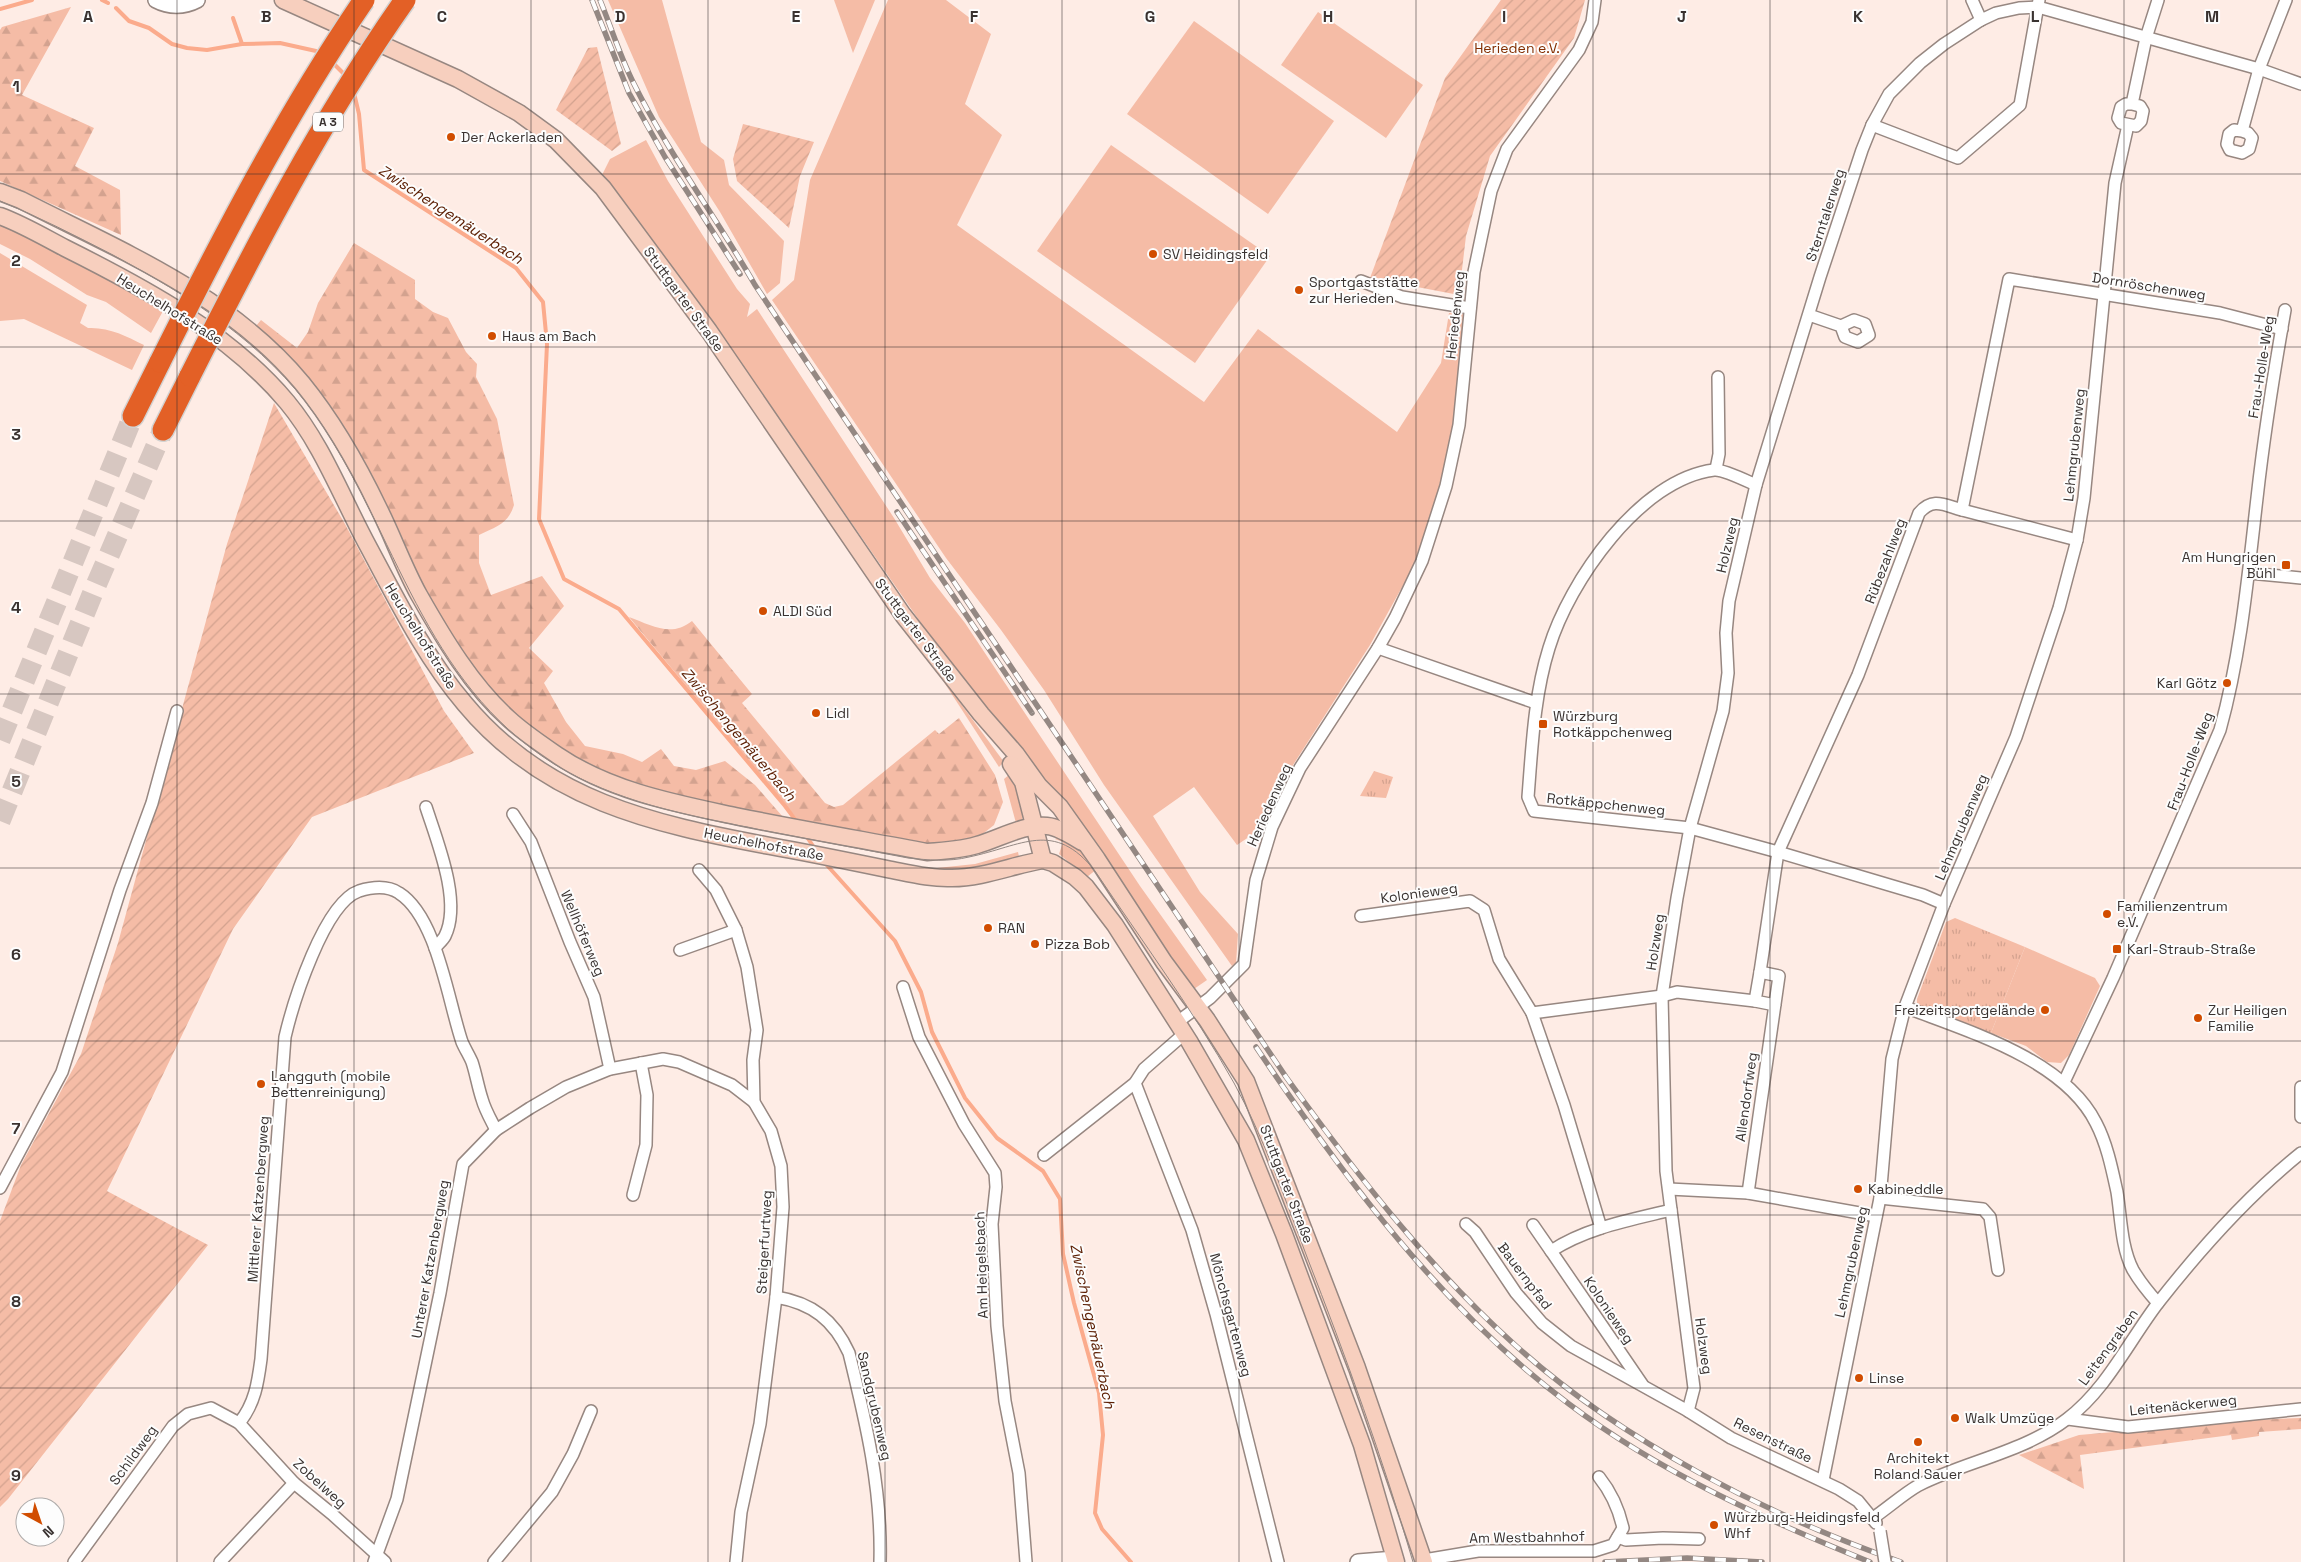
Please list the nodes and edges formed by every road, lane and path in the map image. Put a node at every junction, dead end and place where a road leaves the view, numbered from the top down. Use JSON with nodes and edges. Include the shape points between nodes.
{"nodes":[{"id":1,"x":156,"y":0,"type":"edge"},
{"id":2,"x":197,"y":0,"type":"edge"},
{"id":3,"x":284,"y":0,"type":"edge"},
{"id":4,"x":364,"y":0,"type":"edge"},
{"id":5,"x":405,"y":0,"type":"edge"},
{"id":6,"x":1595,"y":0,"type":"edge"},
{"id":7,"x":1972,"y":0,"type":"edge"},
{"id":8,"x":2158,"y":0,"type":"edge"},
{"id":9,"x":2286,"y":0,"type":"edge"},
{"id":10,"x":2038,"y":3,"type":"edge"},
{"id":11,"x":1981,"y":20,"type":"junction"},
{"id":12,"x":2146,"y":38,"type":"junction"},
{"id":13,"x":2259,"y":69,"type":"junction"},
{"id":14,"x":2301,"y":84,"type":"edge"},
{"id":15,"x":1872,"y":125,"type":"junction"},
{"id":16,"x":2242,"y":131,"type":"dead end"},
{"id":17,"x":0,"y":192,"type":"edge"},
{"id":18,"x":0,"y":216,"type":"edge"},
{"id":19,"x":1361,"y":281,"type":"dead end"},
{"id":20,"x":2104,"y":293,"type":"junction"},
{"id":21,"x":1470,"y":308,"type":"junction"},
{"id":22,"x":2285,"y":310,"type":"dead end"},
{"id":23,"x":1809,"y":315,"type":"junction"},
{"id":24,"x":1841,"y":326,"type":"dead end"},
{"id":25,"x":2282,"y":329,"type":"junction"},
{"id":26,"x":1718,"y":378,"type":"dead end"},
{"id":27,"x":133,"y":416,"type":"tunnel mouth"},
{"id":28,"x":163,"y":430,"type":"tunnel mouth"},
{"id":29,"x":1716,"y":469,"type":"junction"},
{"id":30,"x":1756,"y":485,"type":"junction"},
{"id":31,"x":1962,"y":510,"type":"junction"},
{"id":32,"x":2077,"y":540,"type":"junction"},
{"id":33,"x":2249,"y":573,"type":"junction"},
{"id":34,"x":2301,"y":578,"type":"edge"},
{"id":35,"x":1378,"y":648,"type":"junction"},
{"id":36,"x":1536,"y":703,"type":"junction"},
{"id":37,"x":177,"y":710,"type":"dead end"},
{"id":38,"x":981,"y":714,"type":"junction"},
{"id":39,"x":1039,"y":786,"type":"junction"},
{"id":40,"x":426,"y":807,"type":"dead end"},
{"id":41,"x":514,"y":814,"type":"dead end"},
{"id":42,"x":1041,"y":827,"type":"junction"},
{"id":43,"x":1690,"y":828,"type":"junction"},
{"id":44,"x":1084,"y":843,"type":"junction"},
{"id":45,"x":1778,"y":852,"type":"junction"},
{"id":46,"x":1043,"y":860,"type":"junction"},
{"id":47,"x":699,"y":870,"type":"dead end"},
{"id":48,"x":1944,"y":904,"type":"junction"},
{"id":49,"x":1361,"y":916,"type":"dead end"},
{"id":50,"x":736,"y":930,"type":"junction"},
{"id":51,"x":435,"y":948,"type":"junction"},
{"id":52,"x":680,"y":950,"type":"dead end"},
{"id":53,"x":1760,"y":972,"type":"junction"},
{"id":54,"x":903,"y":987,"type":"dead end"},
{"id":55,"x":1662,"y":996,"type":"junction"},
{"id":56,"x":1755,"y":1001,"type":"junction"},
{"id":57,"x":1775,"y":1005,"type":"junction"},
{"id":58,"x":1905,"y":1007,"type":"junction"},
{"id":59,"x":1198,"y":1008,"type":"junction"},
{"id":60,"x":1532,"y":1013,"type":"junction"},
{"id":61,"x":1180,"y":1028,"type":"junction"},
{"id":62,"x":641,"y":1063,"type":"junction"},
{"id":63,"x":610,"y":1069,"type":"junction"},
{"id":64,"x":2064,"y":1082,"type":"junction"},
{"id":65,"x":1135,"y":1083,"type":"junction"},
{"id":66,"x":2301,"y":1088,"type":"edge"},
{"id":67,"x":754,"y":1102,"type":"junction"},
{"id":68,"x":2301,"y":1117,"type":"edge"},
{"id":69,"x":496,"y":1130,"type":"junction"},
{"id":70,"x":2301,"y":1153,"type":"edge"},
{"id":71,"x":1044,"y":1155,"type":"dead end"},
{"id":72,"x":0,"y":1188,"type":"edge"},
{"id":73,"x":1669,"y":1190,"type":"junction"},
{"id":74,"x":1748,"y":1193,"type":"junction"},
{"id":75,"x":633,"y":1195,"type":"dead end"},
{"id":76,"x":1880,"y":1198,"type":"junction"},
{"id":77,"x":1671,"y":1210,"type":"junction"},
{"id":78,"x":1876,"y":1216,"type":"junction"},
{"id":79,"x":1466,"y":1224,"type":"dead end"},
{"id":80,"x":1533,"y":1225,"type":"dead end"},
{"id":81,"x":1600,"y":1228,"type":"junction"},
{"id":82,"x":1551,"y":1251,"type":"junction"},
{"id":83,"x":1998,"y":1270,"type":"dead end"},
{"id":84,"x":776,"y":1297,"type":"junction"},
{"id":85,"x":2158,"y":1303,"type":"junction"},
{"id":86,"x":1643,"y":1385,"type":"junction"},
{"id":87,"x":2301,"y":1409,"type":"edge"},
{"id":88,"x":591,"y":1411,"type":"dead end"},
{"id":89,"x":1688,"y":1411,"type":"junction"},
{"id":90,"x":2068,"y":1419,"type":"junction"},
{"id":91,"x":239,"y":1424,"type":"junction"},
{"id":92,"x":1599,"y":1477,"type":"dead end"},
{"id":93,"x":1823,"y":1480,"type":"junction"},
{"id":94,"x":294,"y":1483,"type":"junction"},
{"id":95,"x":1873,"y":1518,"type":"junction"},
{"id":96,"x":1618,"y":1537,"type":"junction"},
{"id":97,"x":1699,"y":1539,"type":"dead end"},
{"id":98,"x":379,"y":1559,"type":"edge"},
{"id":99,"x":1395,"y":1560,"type":"edge"},
{"id":100,"x":1424,"y":1561,"type":"edge"},
{"id":101,"x":74,"y":1562,"type":"edge"},
{"id":102,"x":220,"y":1562,"type":"edge"},
{"id":103,"x":494,"y":1562,"type":"edge"},
{"id":104,"x":736,"y":1562,"type":"edge"},
{"id":105,"x":880,"y":1562,"type":"edge"},
{"id":106,"x":1026,"y":1562,"type":"edge"},
{"id":107,"x":1278,"y":1562,"type":"edge"},
{"id":108,"x":1358,"y":1562,"type":"edge"},
{"id":109,"x":1885,"y":1562,"type":"edge"}],
"edges":[{"from":1,"to":2,"type":"street","via":[[164,5],[188,5]]},
{"from":3,"to":38,"type":"main road","name":"Stuttgarter Straße","via":[[458,79],[519,113],[562,146],[603,188],[709,331],[873,574]]},
{"from":4,"to":27,"type":"highway","number":"A 3","bridge":true,"via":[[291,116],[218,248]]},
{"from":5,"to":28,"type":"highway","number":"A 3","bridge":true,"via":[[320,134],[260,238]]},
{"from":6,"to":21,"type":"street","name":"Heriedenweg","via":[[1592,22],[1579,50],[1507,150],[1491,191]]},
{"from":7,"to":11,"type":"street"},
{"from":8,"to":12,"type":"street"},
{"from":9,"to":13,"type":"street"},
{"from":10,"to":11,"type":"street","name":"Sterntalerweg"},
{"from":10,"to":12,"type":"street","name":"Sterntalerweg"},
{"from":10,"to":15,"type":"street","via":[[2020,106],[1958,158]]},
{"from":11,"to":15,"type":"street","name":"Sterntalerweg","via":[[1911,70],[1889,94]]},
{"from":12,"to":13,"type":"street","name":"Sterntalerweg"},
{"from":12,"to":20,"type":"street","name":"Lehmgrubenweg","via":[[2132,104],[2121,107],[2118,118],[2128,125],[2115,183]]},
{"from":13,"to":14,"type":"street","name":"Sterntalerweg"},
{"from":13,"to":16,"type":"street"},
{"from":15,"to":23,"type":"street","name":"Sterntalerweg"},
{"from":17,"to":42,"type":"main road","name":"Heuchelhofstraße","via":[[192,289],[243,327],[301,382],[325,414],[366,483],[418,593],[456,656],[509,720],[558,756],[589,774],[662,800],[927,852],[975,846]]},
{"from":18,"to":46,"type":"main road","name":"Heuchelhofstraße","via":[[93,262],[182,313],[225,343],[288,402],[320,452],[399,604],[439,670],[493,735],[544,774],[626,813],[727,838],[950,879]]},
{"from":19,"to":21,"type":"street","via":[[1402,297]]},
{"from":20,"to":25,"type":"street","name":"Dornröschenweg","via":[[2220,313]]},
{"from":20,"to":31,"type":"street","name":"Dornröschenweg","via":[[2009,279]]},
{"from":20,"to":32,"type":"street","name":"Lehmgrubenweg"},
{"from":21,"to":35,"type":"street","name":"Heriedenweg","via":[[1459,425],[1446,486],[1422,561]]},
{"from":22,"to":25,"type":"street","name":"Frau-Holle-Weg"},
{"from":23,"to":24,"type":"street"},
{"from":23,"to":30,"type":"street","name":"Sterntalerweg"},
{"from":25,"to":33,"type":"street","name":"Frau-Holle-Weg"},
{"from":26,"to":29,"type":"street","via":[[1719,454]]},
{"from":29,"to":30,"type":"street"},
{"from":29,"to":36,"type":"street","name":"Rotkäppchenweg","via":[[1668,486],[1607,542],[1560,614]]},
{"from":30,"to":43,"type":"street","name":"Holzweg","via":[[1729,600],[1726,633],[1728,673],[1723,711]]},
{"from":31,"to":32,"type":"street"},
{"from":31,"to":45,"type":"street","name":"Rübezahlweg","via":[[1935,502],[1926,504],[1919,512],[1858,675]]},
{"from":32,"to":48,"type":"street","name":"Lehmgrubenweg","via":[[2059,608],[2016,737]]},
{"from":33,"to":34,"type":"street"},
{"from":33,"to":64,"type":"street","name":"Frau-Holle-Weg","via":[[2220,730],[2114,978]]},
{"from":35,"to":36,"type":"street"},
{"from":35,"to":59,"type":"street","name":"Heriedenweg","via":[[1300,768],[1272,827],[1256,880],[1244,964]]},
{"from":36,"to":43,"type":"street","name":"Rotkäppchenweg","via":[[1528,797],[1534,811]]},
{"from":37,"to":72,"type":"street","via":[[152,803],[120,890],[62,1072]]},
{"from":38,"to":39,"type":"main road","name":"Stuttgarter Straße"},
{"from":38,"to":42,"type":"main road","name":"Stuttgarter Straße","via":[[1023,782]]},
{"from":39,"to":42,"type":"main road","name":"Stuttgarter Straße","via":[[1047,806]]},
{"from":39,"to":44,"type":"main road","name":"Stuttgarter Straße","via":[[1060,807]]},
{"from":40,"to":51,"type":"street","via":[[451,902],[445,936]]},
{"from":41,"to":63,"type":"street","name":"Wellhöferweg","via":[[531,842],[594,997]]},
{"from":42,"to":44,"type":"main road","name":"Stuttgarter Straße","via":[[1069,834]]},
{"from":42,"to":46,"type":"main road","name":"Stuttgarter Straße"},
{"from":43,"to":45,"type":"street"},
{"from":43,"to":55,"type":"street","name":"Holzweg"},
{"from":44,"to":59,"type":"main road","name":"Stuttgarter Straße"},
{"from":45,"to":48,"type":"street"},
{"from":45,"to":53,"type":"street"},
{"from":46,"to":61,"type":"main road","name":"Stuttgarter Straße","via":[[1053,863],[1086,888],[1116,925]]},
{"from":47,"to":50,"type":"street","name":"Steigerfurtweg","via":[[716,890]]},
{"from":48,"to":58,"type":"street","name":"Lehmgrubenweg"},
{"from":49,"to":60,"type":"street","name":"Kolonieweg","via":[[1470,901],[1477,904],[1484,910],[1499,959]]},
{"from":50,"to":52,"type":"street"},
{"from":50,"to":67,"type":"street","name":"Steigerfurtweg","via":[[747,967],[757,1030],[753,1060]]},
{"from":51,"to":69,"type":"street","name":"Mittlerer Katzenbergweg","via":[[463,1043]]},
{"from":51,"to":91,"type":"street","name":"Mittlerer Katzenbergweg","via":[[416,910],[399,893],[374,887],[351,894],[336,912],[309,964],[285,1037],[261,1358],[254,1400]]},
{"from":53,"to":56,"type":"street"},
{"from":53,"to":57,"type":"street","name":"Allendorfweg","via":[[1779,976]]},
{"from":54,"to":106,"type":"street","name":"Am Heigelsbach","via":[[919,1037],[964,1124],[995,1173],[992,1224],[997,1326],[1005,1401],[1019,1474]]},
{"from":55,"to":56,"type":"street","via":[[1677,992]]},
{"from":55,"to":60,"type":"street"},
{"from":55,"to":73,"type":"street","name":"Holzweg"},
{"from":56,"to":57,"type":"street"},
{"from":57,"to":74,"type":"street","name":"Allendorfweg"},
{"from":58,"to":64,"type":"street","via":[[2005,1045]]},
{"from":58,"to":76,"type":"street","name":"Lehmgrubenweg","via":[[1892,1060]]},
{"from":59,"to":61,"type":"street","name":"Heriedenweg"},
{"from":59,"to":100,"type":"main road","name":"Stuttgarter Straße","via":[[1240,1070],[1254,1098],[1357,1368]]},
{"from":60,"to":81,"type":"street","name":"Kolonieweg","via":[[1564,1105]]},
{"from":61,"to":65,"type":"street"},
{"from":61,"to":99,"type":"main road","name":"Stuttgarter Straße","via":[[1246,1140],[1281,1225],[1362,1445]]},
{"from":62,"to":63,"type":"street","name":"Unterer Katzenbergweg"},
{"from":62,"to":67,"type":"street","name":"Unterer Katzenbergweg","via":[[663,1059],[687,1065],[732,1085]]},
{"from":62,"to":75,"type":"street","via":[[647,1095],[646,1145]]},
{"from":63,"to":69,"type":"street","name":"Unterer Katzenbergweg","via":[[566,1088]]},
{"from":64,"to":85,"type":"street","via":[[2096,1122],[2107,1148],[2123,1238],[2132,1269]]},
{"from":65,"to":71,"type":"street"},
{"from":65,"to":107,"type":"street","name":"Mönchsgartenweg","via":[[1192,1230]]},
{"from":66,"to":68,"type":"street"},
{"from":67,"to":84,"type":"street","name":"Steigerfurtweg","via":[[771,1131],[781,1166],[783,1207]]},
{"from":69,"to":98,"type":"street","name":"Unterer Katzenbergweg","via":[[463,1164],[440,1293],[396,1499]]},
{"from":70,"to":85,"type":"street","name":"Leitengraben","via":[[2279,1171]]},
{"from":73,"to":74,"type":"street"},
{"from":73,"to":77,"type":"street","name":"Holzweg"},
{"from":74,"to":78,"type":"street"},
{"from":76,"to":78,"type":"street","name":"Lehmgrubenweg"},
{"from":76,"to":83,"type":"street","via":[[1983,1209],[1990,1216]]},
{"from":77,"to":81,"type":"street"},
{"from":77,"to":89,"type":"street","name":"Holzweg","via":[[1694,1388]]},
{"from":78,"to":93,"type":"street","name":"Lehmgrubenweg"},
{"from":79,"to":86,"type":"street","name":"Bauernpfad","via":[[1542,1323],[1571,1346]]},
{"from":80,"to":82,"type":"street","name":"Kolonieweg"},
{"from":81,"to":82,"type":"street","via":[[1567,1240]]},
{"from":82,"to":86,"type":"street","name":"Kolonieweg"},
{"from":84,"to":104,"type":"street","name":"Steigerfurtweg","via":[[760,1424],[741,1512]]},
{"from":84,"to":105,"type":"street","name":"Sandgrubenweg","via":[[811,1307],[823,1315],[842,1337],[849,1353],[878,1486]]},
{"from":85,"to":90,"type":"street","name":"Leitengraben","via":[[2098,1389]]},
{"from":86,"to":89,"type":"street","name":"Resenstraße"},
{"from":87,"to":90,"type":"street","name":"Leitenäckerweg","via":[[2128,1427]]},
{"from":88,"to":103,"type":"street","via":[[552,1492]]},
{"from":89,"to":93,"type":"street","name":"Resenstraße","via":[[1731,1438]]},
{"from":90,"to":95,"type":"street","name":"Leitengraben","via":[[2037,1438],[1918,1486]]},
{"from":91,"to":94,"type":"street","name":"Zobelweg"},
{"from":91,"to":101,"type":"street","name":"Schildweg","via":[[211,1408],[188,1414],[173,1426]]},
{"from":92,"to":96,"type":"street","via":[[1607,1486],[1620,1516],[1623,1528]]},
{"from":93,"to":95,"type":"street","name":"Resenstraße","via":[[1858,1501]]},
{"from":94,"to":98,"type":"street","name":"Zobelweg"},
{"from":94,"to":102,"type":"street"},
{"from":95,"to":109,"type":"street","name":"Resenstraße","bridge":true,"via":[[1880,1532]]},
{"from":96,"to":97,"type":"street","via":[[1626,1540]]},
{"from":96,"to":100,"type":"street","name":"Am Westbahnhof","via":[[1613,1545],[1594,1551],[1478,1551]]},
{"from":99,"to":100,"type":"main road"},
{"from":99,"to":108,"type":"street"}]}
